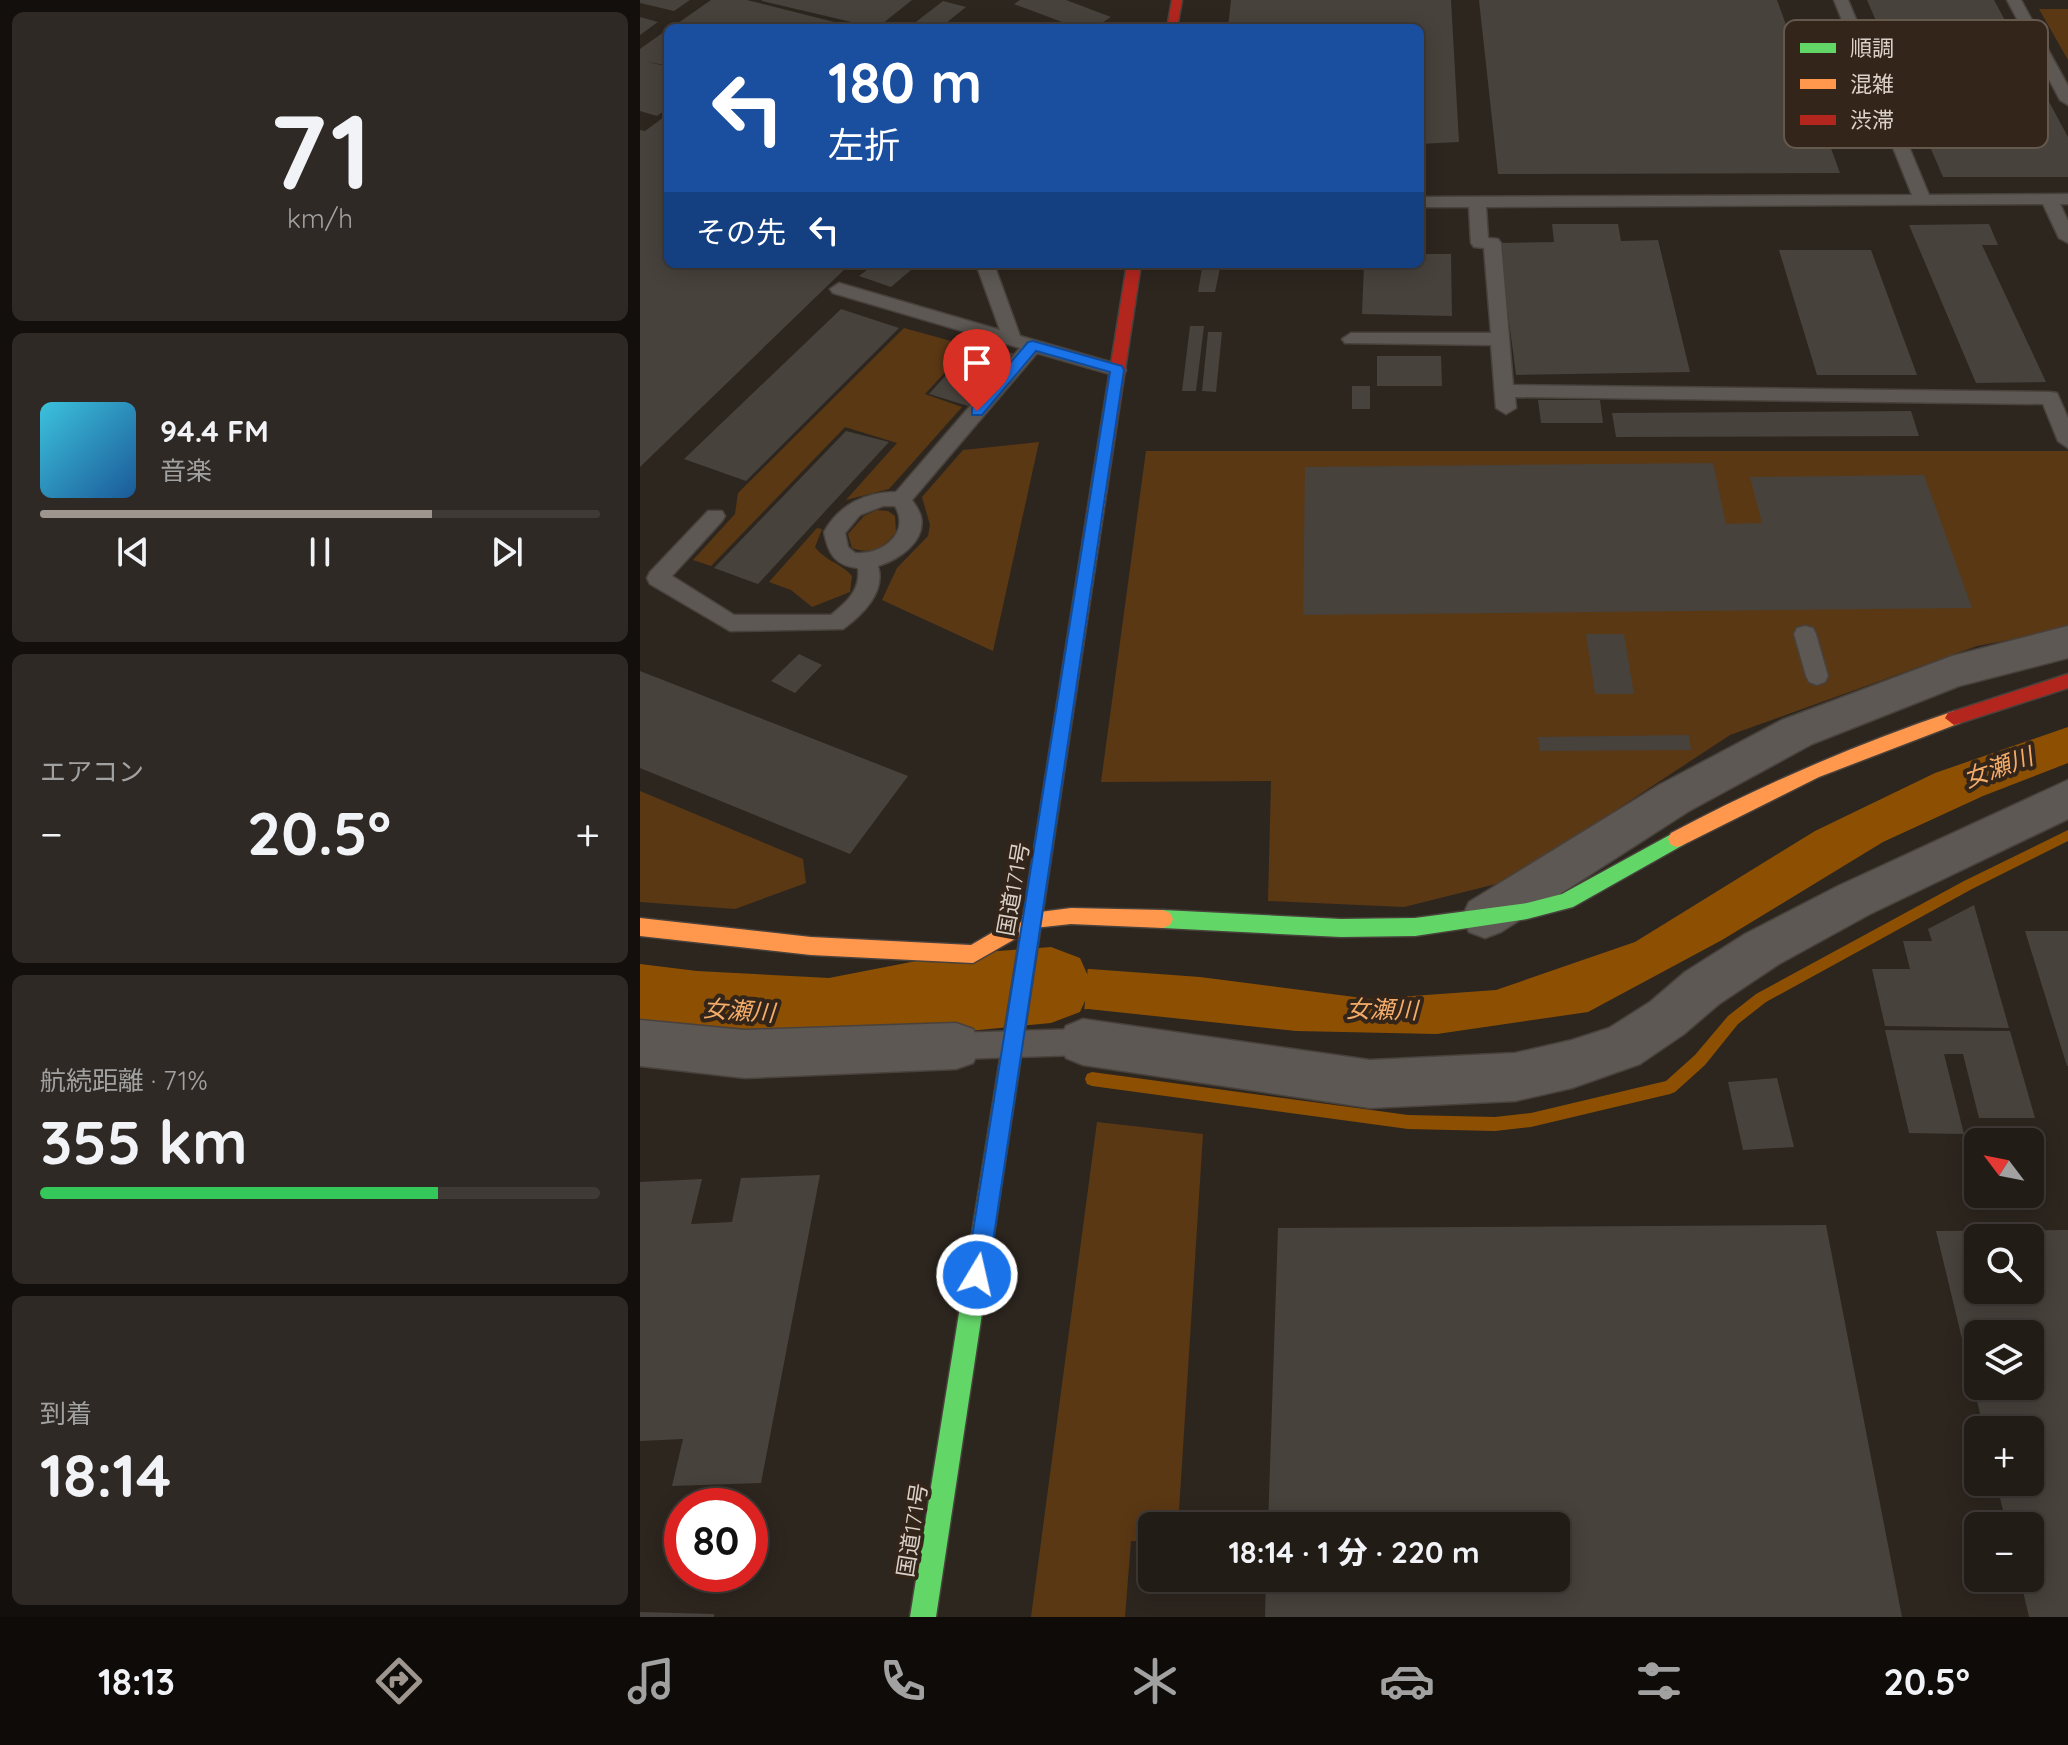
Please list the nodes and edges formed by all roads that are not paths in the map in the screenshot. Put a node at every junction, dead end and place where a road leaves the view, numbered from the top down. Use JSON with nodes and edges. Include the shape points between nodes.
{"nodes":[{"id":1,"x":1177,"y":0,"type":"edge"},
{"id":2,"x":1841,"y":0,"type":"edge"},
{"id":3,"x":2014,"y":0,"type":"edge"},
{"id":4,"x":1849,"y":20,"type":"edge"},
{"id":5,"x":2025,"y":20,"type":"edge"},
{"id":6,"x":1173,"y":24,"type":"edge"},
{"id":7,"x":2048,"y":63,"type":"edge"},
{"id":8,"x":2068,"y":100,"type":"edge"},
{"id":9,"x":1901,"y":148,"type":"edge"},
{"id":10,"x":1922,"y":199,"type":"junction"},
{"id":11,"x":2049,"y":199,"type":"junction"},
{"id":12,"x":2068,"y":199,"type":"edge"},
{"id":13,"x":1424,"y":202,"type":"edge"},
{"id":14,"x":1477,"y":202,"type":"junction"},
{"id":15,"x":2068,"y":238,"type":"edge"},
{"id":16,"x":986,"y":268,"type":"edge"},
{"id":17,"x":1133,"y":268,"type":"edge"},
{"id":18,"x":839,"y":289,"type":"dead end"},
{"id":19,"x":1012,"y":339,"type":"junction"},
{"id":20,"x":1351,"y":339,"type":"dead end"},
{"id":21,"x":1500,"y":339,"type":"junction"},
{"id":22,"x":1033,"y":345,"type":"junction"},
{"id":23,"x":1117,"y":370,"type":"junction"},
{"id":24,"x":2068,"y":441,"type":"edge"},
{"id":25,"x":901,"y":499,"type":"junction"},
{"id":26,"x":715,"y":516,"type":"dead end"},
{"id":27,"x":867,"y":563,"type":"junction"},
{"id":28,"x":1805,"y":634,"type":"dead end"},
{"id":29,"x":2068,"y":642,"type":"edge"},
{"id":30,"x":1817,"y":676,"type":"dead end"},
{"id":31,"x":2068,"y":681,"type":"edge"},
{"id":32,"x":2068,"y":798,"type":"edge"},
{"id":33,"x":1485,"y":917,"type":"junction"},
{"id":34,"x":1031,"y":920,"type":"junction"},
{"id":35,"x":640,"y":927,"type":"edge"},
{"id":36,"x":1016,"y":1034,"type":"junction"},
{"id":37,"x":1083,"y":1042,"type":"joint"},
{"id":38,"x":640,"y":1043,"type":"edge"},
{"id":39,"x":956,"y":1046,"type":"joint"},
{"id":40,"x":923,"y":1617,"type":"edge"}],
"edges":[{"from":1,"to":6,"type":"main road"},
{"from":2,"to":4,"type":"lane"},
{"from":3,"to":5,"type":"lane"},
{"from":7,"to":8,"type":"lane"},
{"from":9,"to":10,"type":"lane"},
{"from":10,"to":11,"type":"lane"},
{"from":10,"to":14,"type":"lane"},
{"from":11,"to":12,"type":"lane"},
{"from":11,"to":15,"type":"lane"},
{"from":13,"to":14,"type":"lane"},
{"from":14,"to":21,"type":"lane","via":[[1480,243],[1492,243]]},
{"from":16,"to":19,"type":"lane"},
{"from":17,"to":23,"type":"main road","name":"国道171号"},
{"from":18,"to":19,"type":"lane"},
{"from":19,"to":22,"type":"lane"},
{"from":20,"to":21,"type":"lane"},
{"from":21,"to":24,"type":"lane","via":[[1505,400],[2050,398]]},
{"from":22,"to":23,"type":"lane"},
{"from":22,"to":25,"type":"lane"},
{"from":23,"to":34,"type":"main road","name":"国道171号"},
{"from":25,"to":27,"type":"lane","via":[[912,520],[907,536],[884,557]]},
{"from":25,"to":27,"type":"lane","via":[[862,505],[834,532],[836,549]]},
{"from":26,"to":27,"type":"lane","via":[[658,578],[730,623],[835,623],[864,594],[871,578]]},
{"from":28,"to":30,"type":"lane"},
{"from":29,"to":33,"type":"street","via":[[1952,672],[1797,732],[1674,798]]},
{"from":31,"to":33,"type":"main road","via":[[1841,758],[1748,800],[1566,901]]},
{"from":32,"to":37,"type":"street","via":[[1762,949],[1623,1047],[1572,1064],[1515,1077],[1370,1084]]},
{"from":33,"to":34,"type":"main road","via":[[1415,927],[1341,928],[1071,916]]},
{"from":34,"to":35,"type":"main road","via":[[973,954],[811,946]]},
{"from":34,"to":36,"type":"main road","name":"国道171号"},
{"from":36,"to":37,"type":"lane"},
{"from":36,"to":39,"type":"lane"},
{"from":36,"to":40,"type":"main road","name":"国道171号"},
{"from":38,"to":39,"type":"street","via":[[745,1054]]}]}
